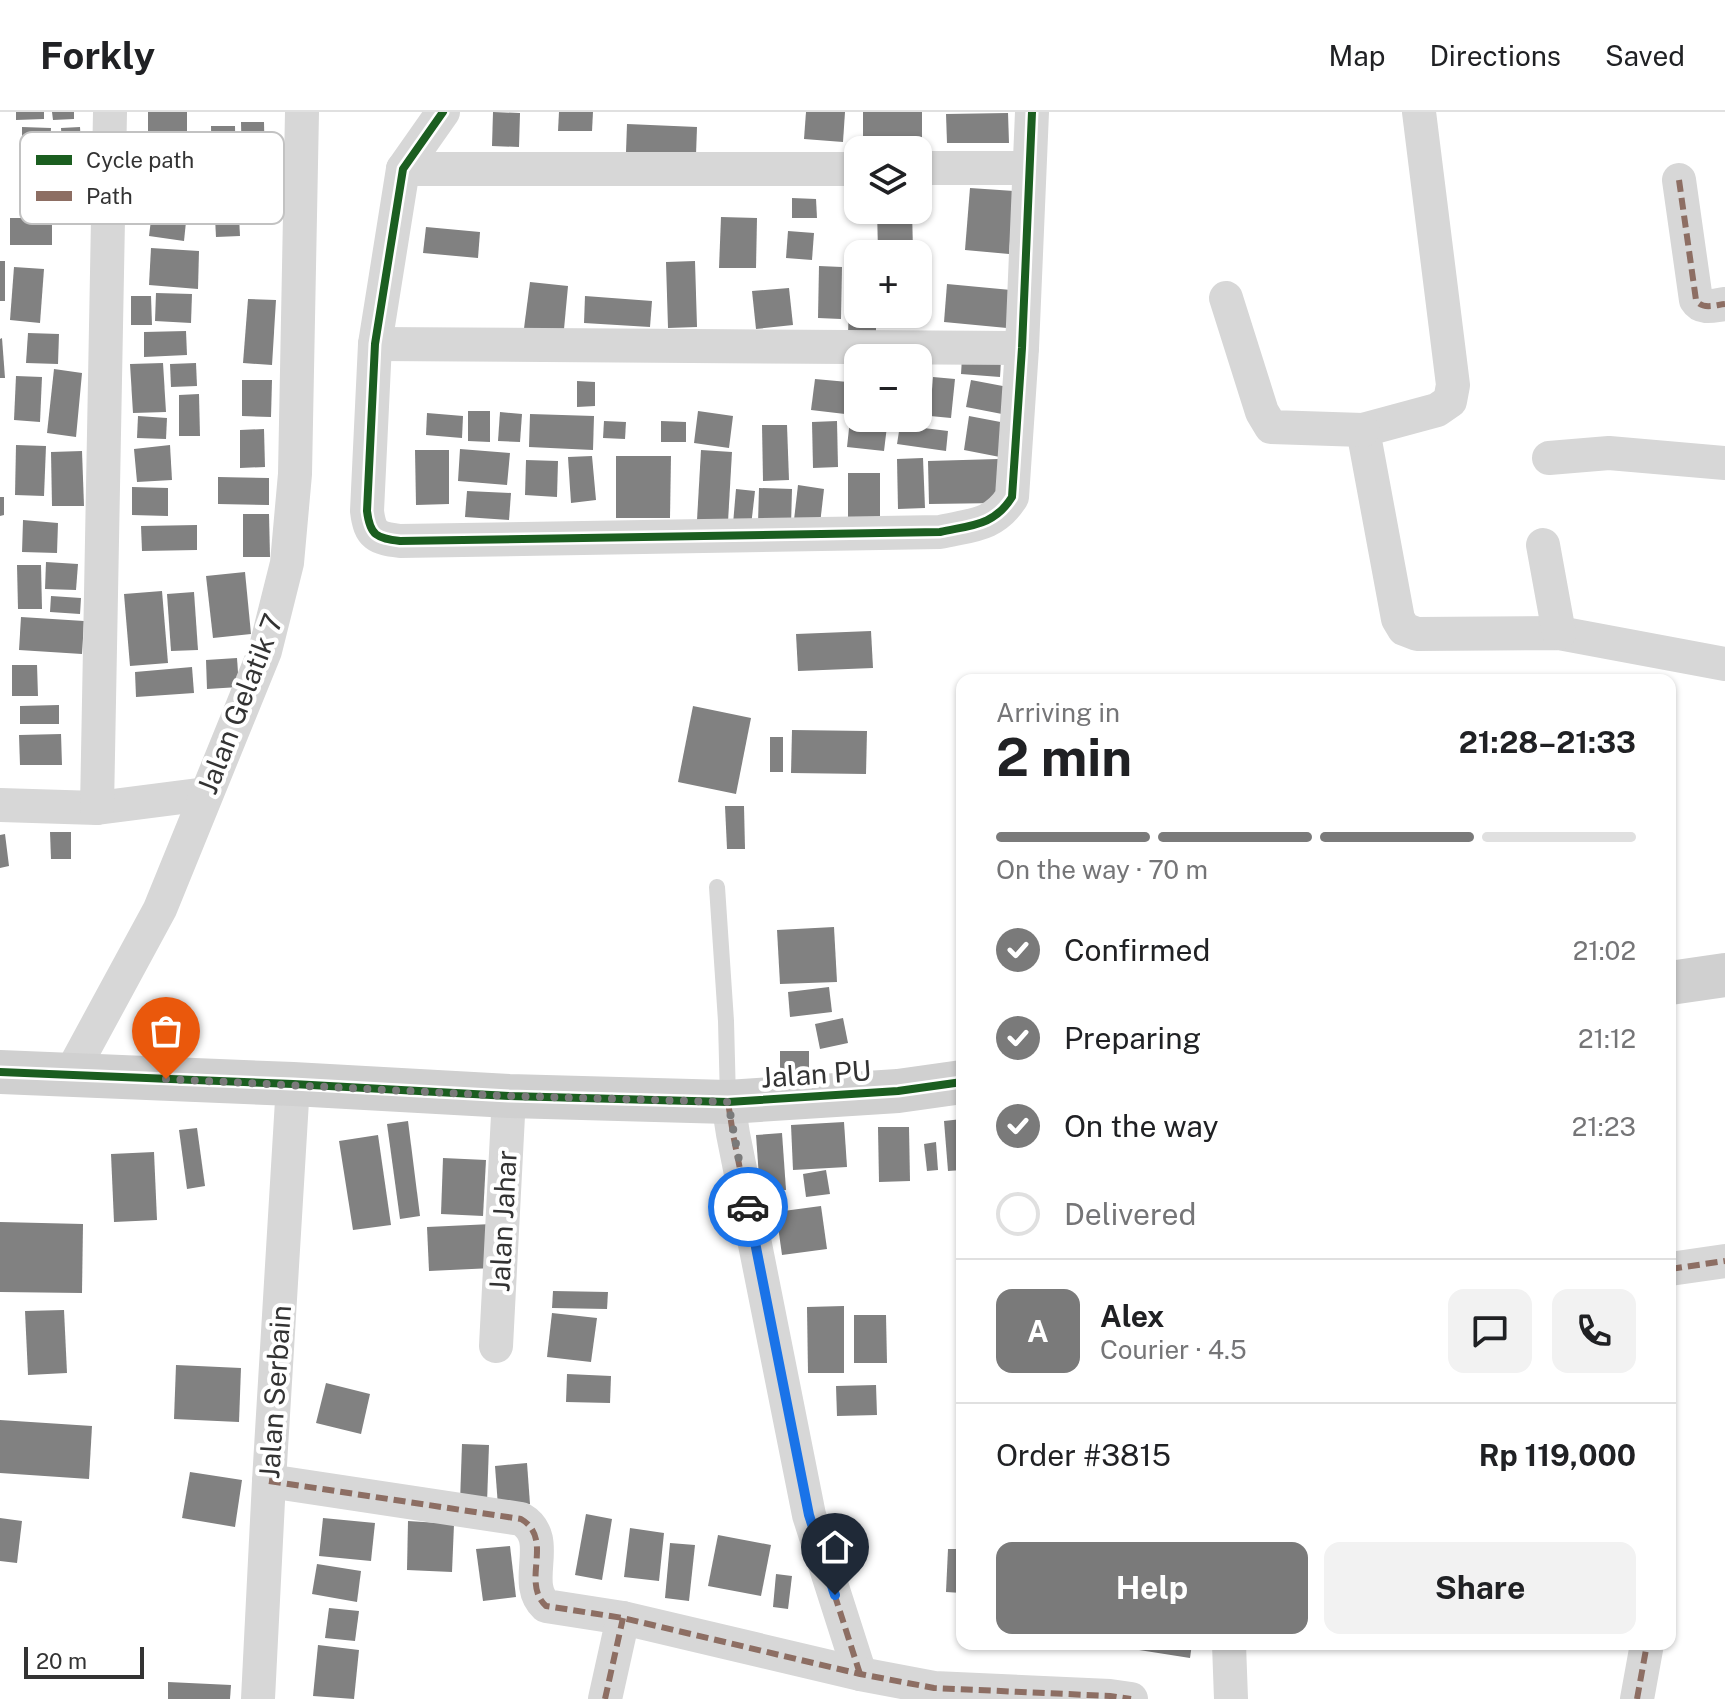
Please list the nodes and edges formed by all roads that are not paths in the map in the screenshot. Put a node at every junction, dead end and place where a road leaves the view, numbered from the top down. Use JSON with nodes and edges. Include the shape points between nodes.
{"nodes":[{"id":1,"x":110,"y":112,"type":"edge"},
{"id":2,"x":302,"y":112,"type":"edge"},
{"id":3,"x":443,"y":112,"type":"edge"},
{"id":4,"x":1032,"y":112,"type":"edge"},
{"id":5,"x":1419,"y":112,"type":"edge"},
{"id":6,"x":110,"y":132,"type":"edge"},
{"id":7,"x":932,"y":168,"type":"edge"},
{"id":8,"x":1029,"y":168,"type":"junction"},
{"id":9,"x":403,"y":169,"type":"junction"},
{"id":10,"x":844,"y":169,"type":"edge"},
{"id":11,"x":1679,"y":180,"type":"dead end"},
{"id":12,"x":108,"y":224,"type":"edge"},
{"id":13,"x":1226,"y":298,"type":"dead end"},
{"id":14,"x":1725,"y":304,"type":"edge"},
{"id":15,"x":375,"y":344,"type":"junction"},
{"id":16,"x":1022,"y":348,"type":"junction"},
{"id":17,"x":1363,"y":430,"type":"junction"},
{"id":18,"x":1549,"y":458,"type":"dead end"},
{"id":19,"x":1725,"y":463,"type":"edge"},
{"id":20,"x":1543,"y":545,"type":"dead end"},
{"id":21,"x":1559,"y":633,"type":"junction"},
{"id":22,"x":1725,"y":664,"type":"edge"},
{"id":23,"x":206,"y":794,"type":"junction"},
{"id":24,"x":0,"y":805,"type":"edge"},
{"id":25,"x":97,"y":808,"type":"junction"},
{"id":26,"x":717,"y":887,"type":"dead end"},
{"id":27,"x":1725,"y":975,"type":"edge"},
{"id":28,"x":1676,"y":982,"type":"edge"},
{"id":29,"x":0,"y":1072,"type":"edge"},
{"id":30,"x":70,"y":1075,"type":"junction"},
{"id":31,"x":956,"y":1083,"type":"edge"},
{"id":32,"x":293,"y":1084,"type":"junction"},
{"id":33,"x":509,"y":1096,"type":"junction"},
{"id":34,"x":728,"y":1102,"type":"junction"},
{"id":35,"x":1725,"y":1261,"type":"edge"},
{"id":36,"x":1676,"y":1268,"type":"edge"},
{"id":37,"x":496,"y":1346,"type":"dead end"},
{"id":38,"x":269,"y":1481,"type":"junction"},
{"id":39,"x":623,"y":1618,"type":"junction"},
{"id":40,"x":1229,"y":1650,"type":"edge"},
{"id":41,"x":1646,"y":1650,"type":"edge"},
{"id":42,"x":860,"y":1674,"type":"junction"},
{"id":43,"x":934,"y":1694,"type":"edge"},
{"id":44,"x":258,"y":1699,"type":"edge"},
{"id":45,"x":605,"y":1699,"type":"edge"},
{"id":46,"x":1131,"y":1699,"type":"edge"},
{"id":47,"x":1231,"y":1699,"type":"edge"},
{"id":48,"x":1637,"y":1699,"type":"edge"}],
"edges":[{"from":1,"to":6,"type":"street"},
{"from":2,"to":23,"type":"street","name":"Jalan Gelatik 7","via":[[295,474],[287,563],[265,651]]},
{"from":3,"to":9,"type":"street"},
{"from":4,"to":8,"type":"street"},
{"from":5,"to":17,"type":"street","via":[[1453,385],[1450,401],[1437,410]]},
{"from":7,"to":8,"type":"street"},
{"from":8,"to":16,"type":"street"},
{"from":9,"to":10,"type":"street"},
{"from":9,"to":15,"type":"street"},
{"from":11,"to":14,"type":"street","via":[[1696,300],[1705,306]]},
{"from":12,"to":25,"type":"street"},
{"from":13,"to":17,"type":"street","via":[[1271,427]]},
{"from":15,"to":16,"type":"street"},
{"from":15,"to":16,"type":"street","via":[[367,511],[374,534],[400,541],[940,532],[990,520],[1012,497]]},
{"from":17,"to":21,"type":"street","via":[[1404,629],[1417,634]]},
{"from":18,"to":19,"type":"street","via":[[1609,453]]},
{"from":20,"to":21,"type":"street"},
{"from":21,"to":22,"type":"street"},
{"from":23,"to":25,"type":"street"},
{"from":23,"to":30,"type":"street","name":"Jalan Gelatik 7","via":[[160,909]]},
{"from":24,"to":25,"type":"street"},
{"from":26,"to":34,"type":"lane"},
{"from":27,"to":28,"type":"street"},
{"from":29,"to":30,"type":"street","name":"Jalan PU"},
{"from":30,"to":32,"type":"street","name":"Jalan PU"},
{"from":31,"to":34,"type":"street","name":"Jalan PU"},
{"from":32,"to":33,"type":"street","name":"Jalan PU"},
{"from":32,"to":38,"type":"street","name":"Jalan Serbain"},
{"from":33,"to":34,"type":"street","name":"Jalan PU"},
{"from":33,"to":37,"type":"street","name":"Jalan Jahar"},
{"from":34,"to":42,"type":"street","via":[[809,1515]]},
{"from":35,"to":36,"type":"street"},
{"from":38,"to":39,"type":"street","via":[[521,1519],[537,1536],[538,1600],[546,1606]]},
{"from":38,"to":44,"type":"street","name":"Jalan Serbain"},
{"from":39,"to":42,"type":"street"},
{"from":39,"to":45,"type":"street"},
{"from":40,"to":47,"type":"street"},
{"from":41,"to":48,"type":"street"},
{"from":42,"to":43,"type":"street"},
{"from":43,"to":46,"type":"street"}]}
